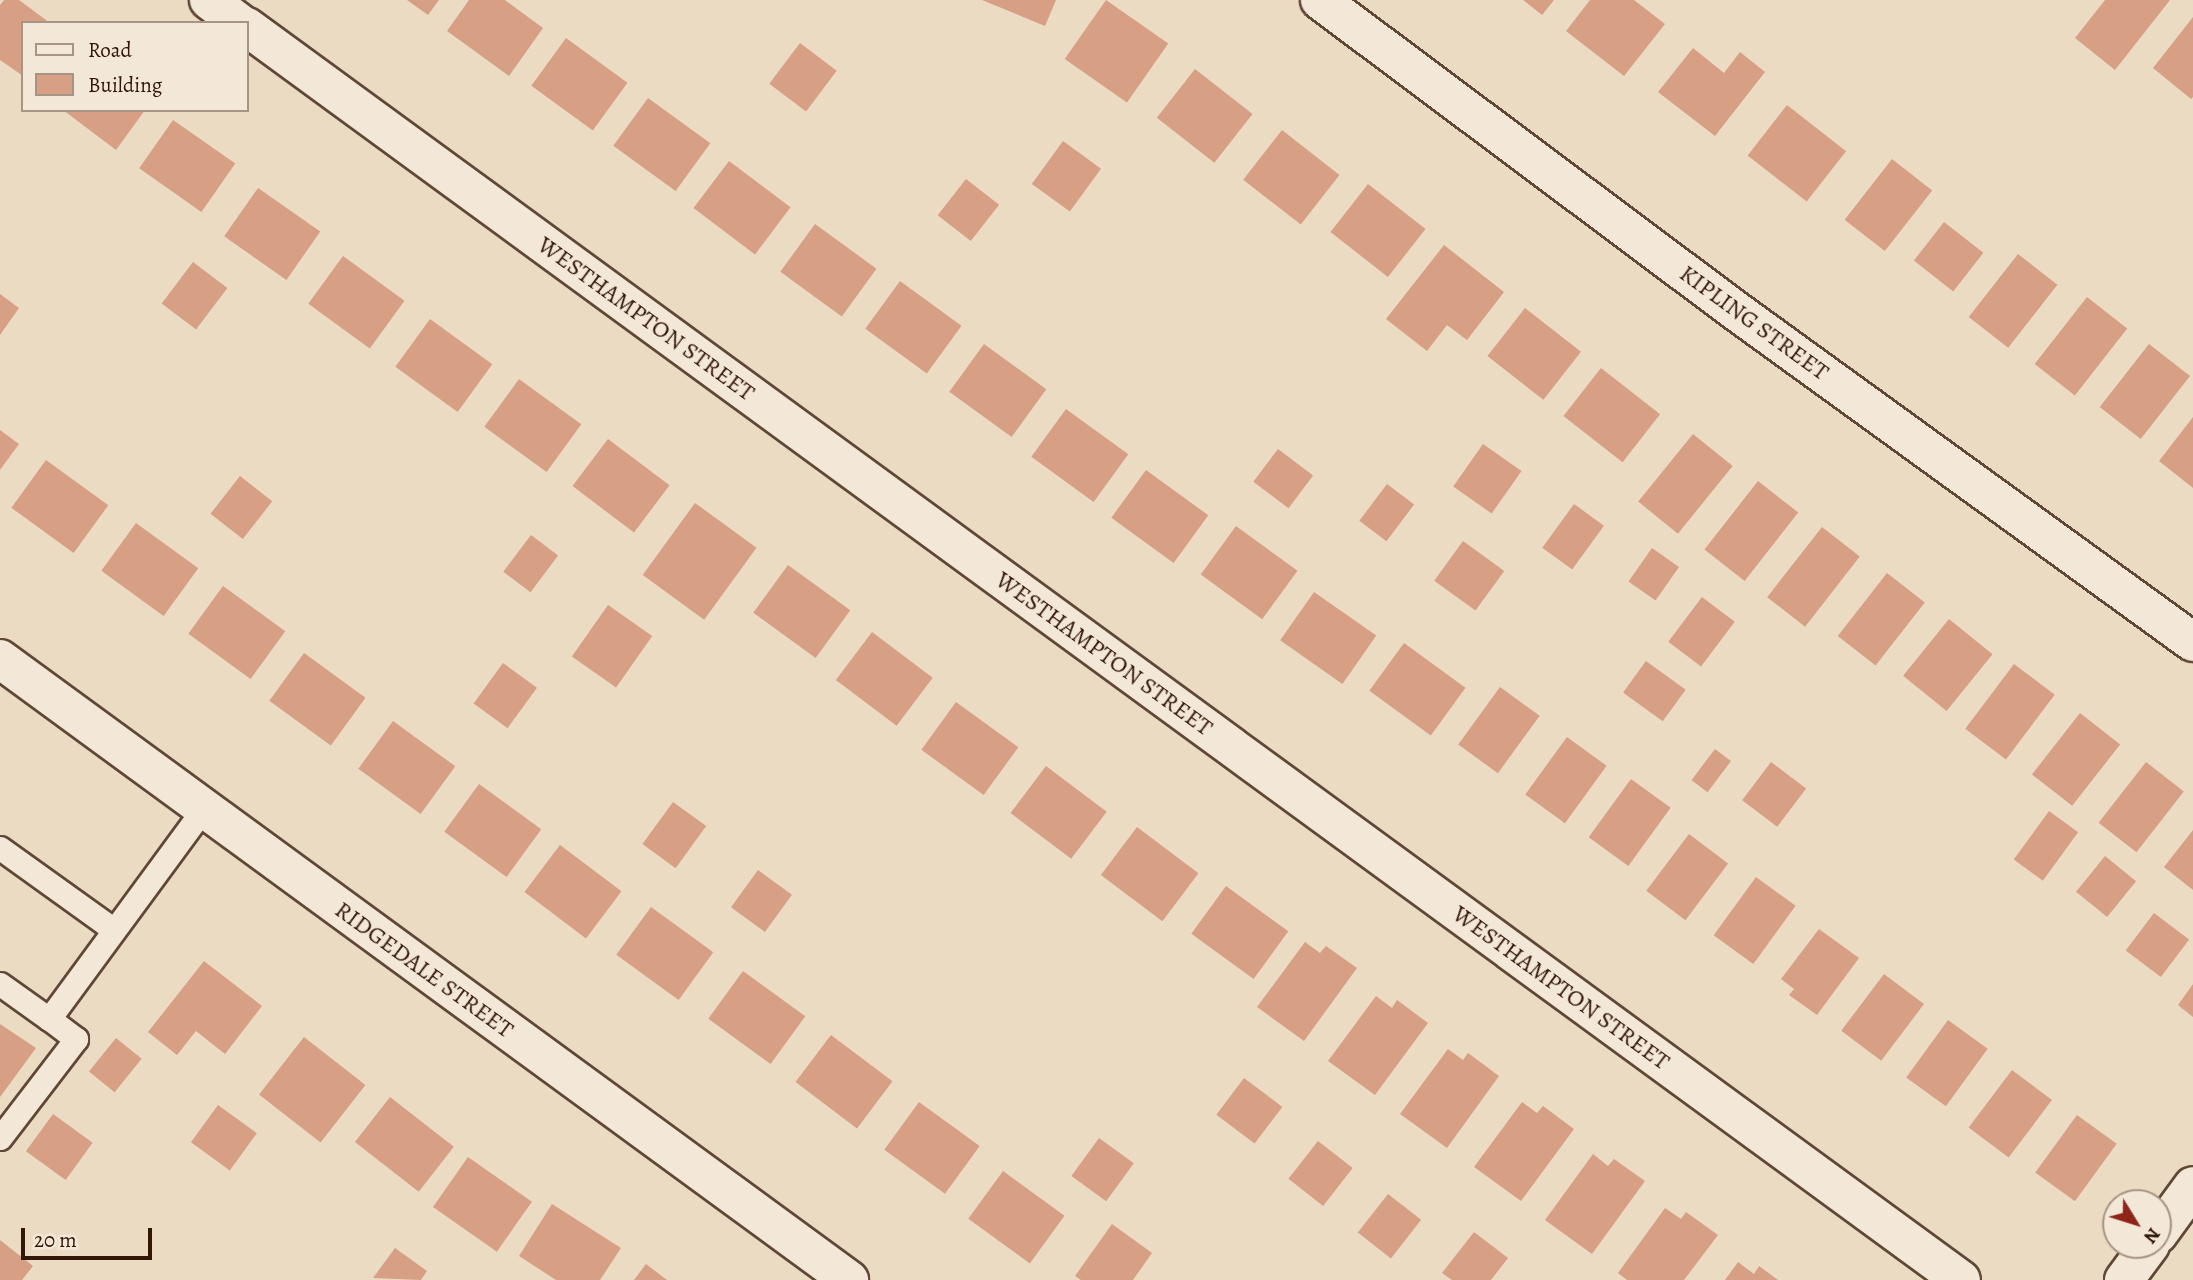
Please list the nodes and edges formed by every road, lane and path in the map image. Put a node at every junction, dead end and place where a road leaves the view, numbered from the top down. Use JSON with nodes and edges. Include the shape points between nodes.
{"nodes":[{"id":1,"x":209,"y":0,"type":"edge"},
{"id":2,"x":1320,"y":0,"type":"edge"},
{"id":3,"x":237,"y":21,"type":"edge"},
{"id":4,"x":248,"y":28,"type":"edge"},
{"id":5,"x":2193,"y":642,"type":"edge"},
{"id":6,"x":0,"y":659,"type":"edge"},
{"id":7,"x":203,"y":809,"type":"junction"},
{"id":8,"x":0,"y":848,"type":"edge"},
{"id":9,"x":114,"y":930,"type":"junction"},
{"id":10,"x":0,"y":984,"type":"edge"},
{"id":11,"x":49,"y":1019,"type":"junction"},
{"id":12,"x":0,"y":1138,"type":"edge"},
{"id":13,"x":2193,"y":1186,"type":"edge"},
{"id":14,"x":2172,"y":1215,"type":"edge"},
{"id":15,"x":2140,"y":1259,"type":"edge"},
{"id":16,"x":849,"y":1280,"type":"edge"},
{"id":17,"x":1961,"y":1280,"type":"edge"},
{"id":18,"x":2124,"y":1280,"type":"edge"}],
"edges":[{"from":1,"to":3,"type":"street"},
{"from":2,"to":5,"type":"street","name":"KIPLING STREET","via":[[1736,311]]},
{"from":4,"to":17,"type":"street","name":"WESTHAMPTON STREET"},
{"from":6,"to":7,"type":"street","name":"RIDGEDALE STREET"},
{"from":7,"to":9,"type":"lane"},
{"from":7,"to":16,"type":"street","name":"RIDGEDALE STREET"},
{"from":8,"to":9,"type":"lane"},
{"from":9,"to":11,"type":"lane"},
{"from":10,"to":11,"type":"lane"},
{"from":11,"to":12,"type":"lane","via":[[76,1039]]},
{"from":13,"to":14,"type":"street"},
{"from":15,"to":18,"type":"street"}]}
